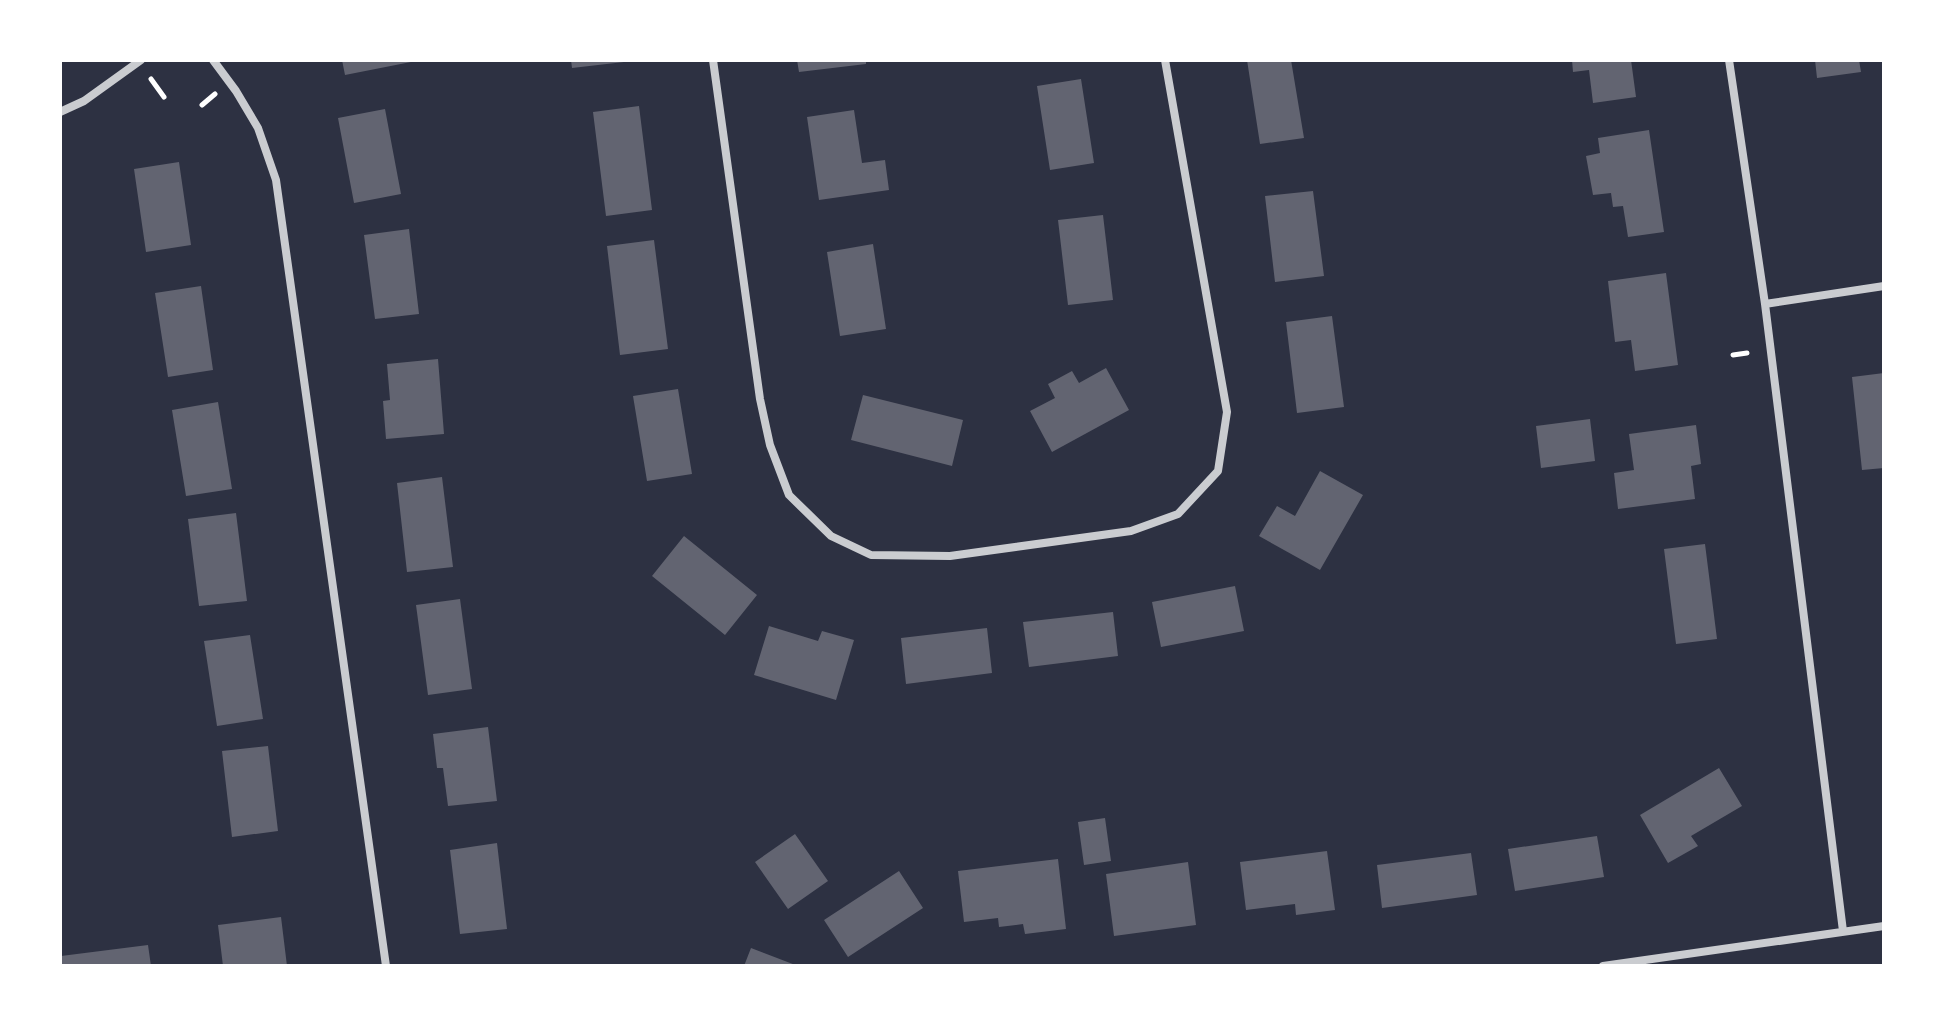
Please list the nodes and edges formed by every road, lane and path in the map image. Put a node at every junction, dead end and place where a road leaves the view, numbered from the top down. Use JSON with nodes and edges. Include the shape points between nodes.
{"nodes":[{"id":1,"x":141,"y":60,"type":"edge"},
{"id":2,"x":213,"y":60,"type":"edge"},
{"id":3,"x":713,"y":60,"type":"edge"},
{"id":4,"x":1165,"y":60,"type":"edge"},
{"id":5,"x":1729,"y":60,"type":"edge"},
{"id":6,"x":151,"y":79,"type":"dead end"},
{"id":7,"x":215,"y":94,"type":"dead end"},
{"id":8,"x":164,"y":97,"type":"dead end"},
{"id":9,"x":202,"y":105,"type":"dead end"},
{"id":10,"x":60,"y":112,"type":"edge"},
{"id":11,"x":1884,"y":286,"type":"edge"},
{"id":12,"x":1765,"y":304,"type":"junction"},
{"id":13,"x":1747,"y":353,"type":"dead end"},
{"id":14,"x":1733,"y":355,"type":"dead end"},
{"id":15,"x":1884,"y":926,"type":"edge"},
{"id":16,"x":1843,"y":931,"type":"junction"},
{"id":17,"x":386,"y":966,"type":"edge"},
{"id":18,"x":1603,"y":966,"type":"edge"}],
"edges":[{"from":1,"to":10,"type":"street"},
{"from":2,"to":17,"type":"street","via":[[258,128],[276,180]]},
{"from":3,"to":4,"type":"street","via":[[760,399],[789,495],[831,536],[871,555],[950,556],[1131,531],[1178,514],[1218,471],[1227,412]]},
{"from":5,"to":12,"type":"street"},
{"from":6,"to":8,"type":"path"},
{"from":7,"to":9,"type":"path"},
{"from":11,"to":12,"type":"street"},
{"from":12,"to":16,"type":"street"},
{"from":13,"to":14,"type":"path"},
{"from":15,"to":16,"type":"street"},
{"from":16,"to":18,"type":"street"}]}
